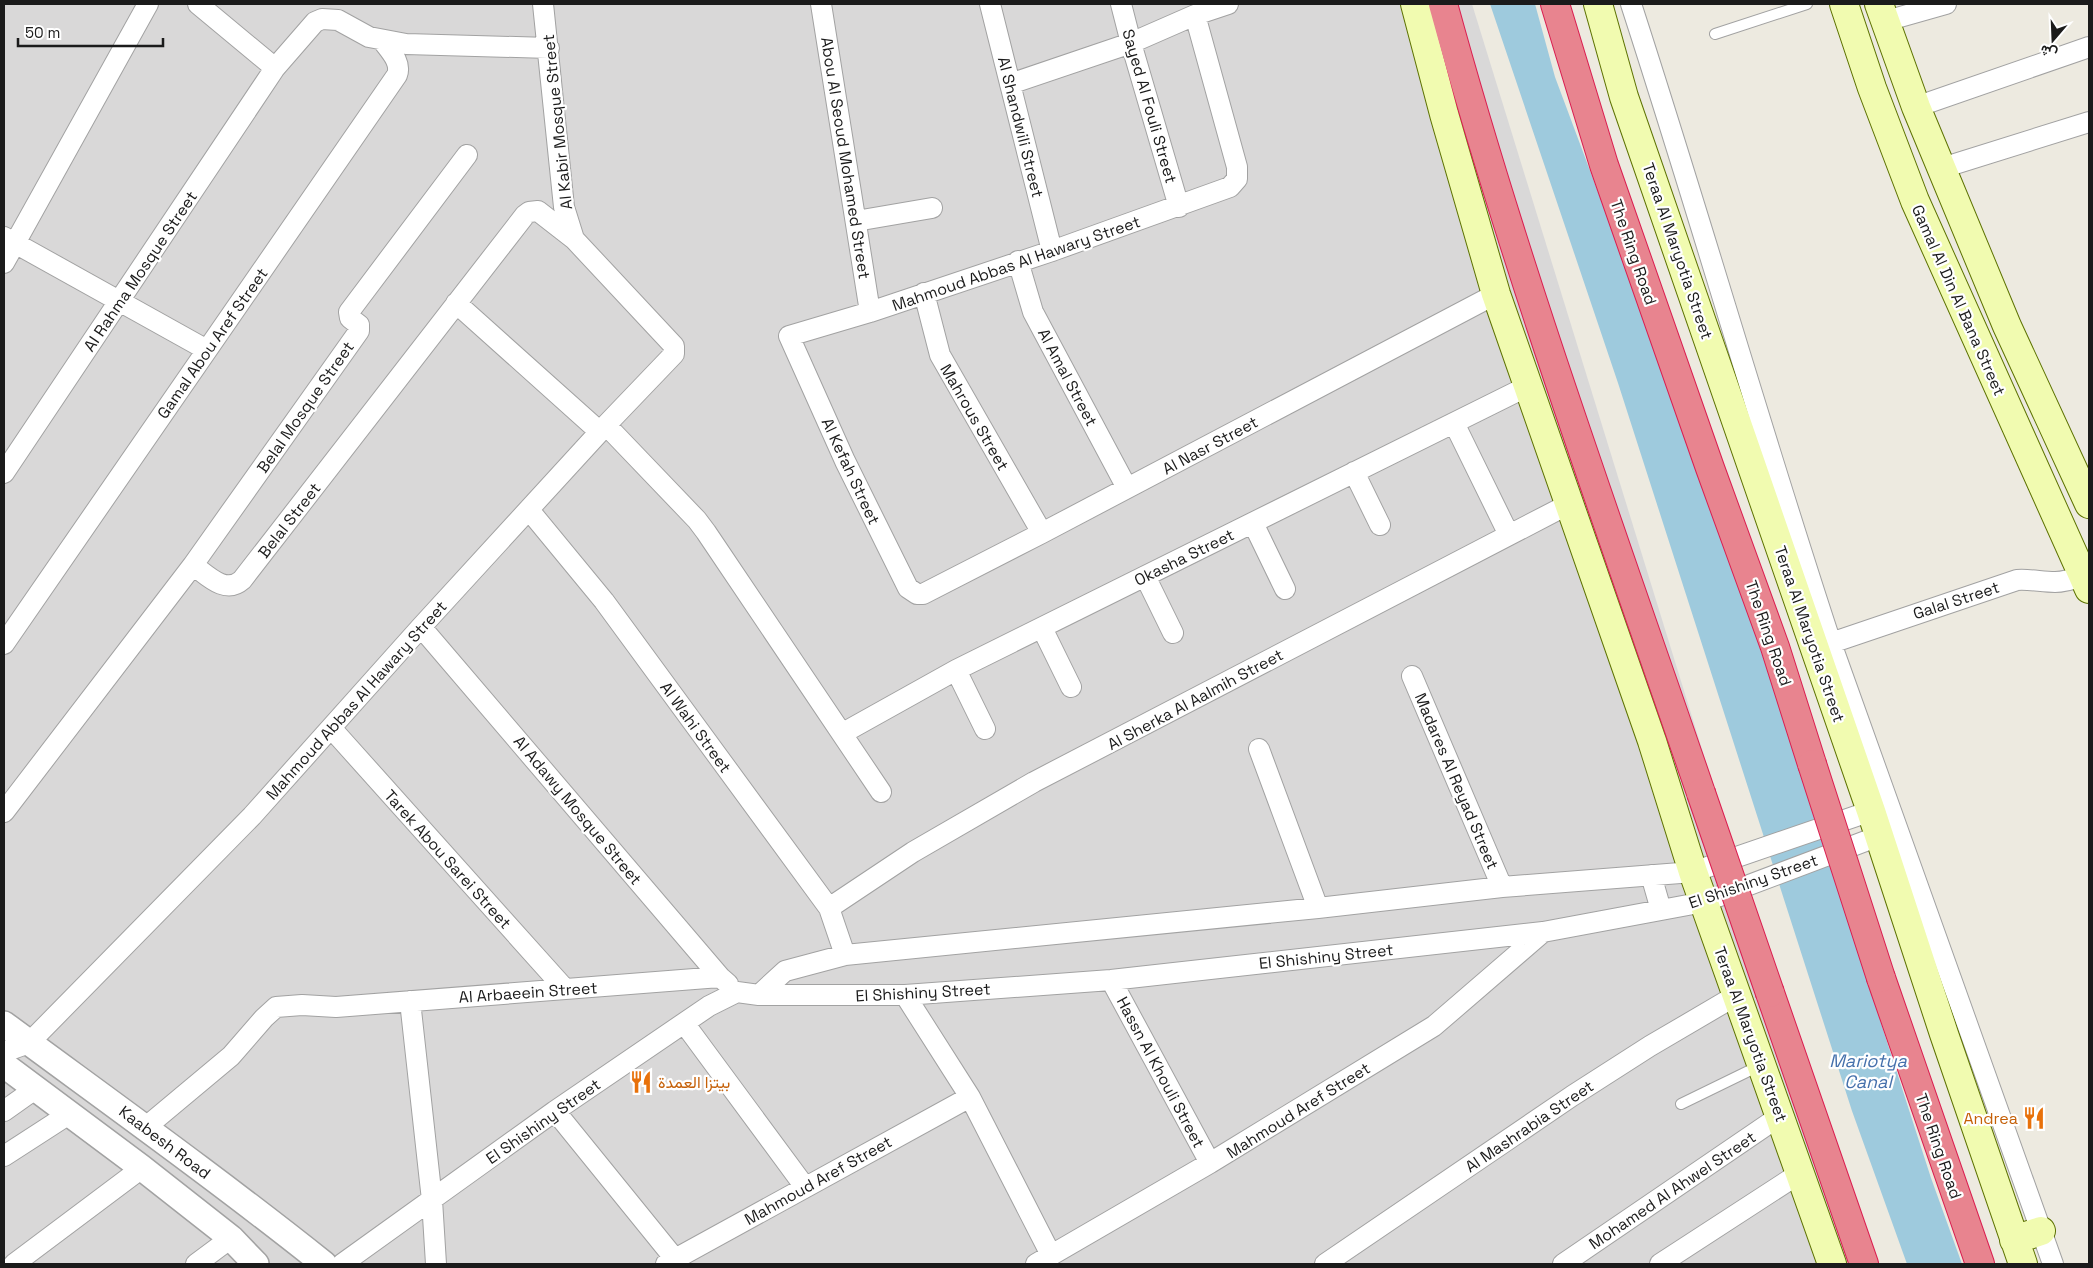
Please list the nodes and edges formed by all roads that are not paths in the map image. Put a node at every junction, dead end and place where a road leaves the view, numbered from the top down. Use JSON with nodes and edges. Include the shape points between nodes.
{"nodes":[{"id":1,"x":148,"y":4,"type":"edge"},
{"id":2,"x":198,"y":4,"type":"edge"},
{"id":3,"x":543,"y":4,"type":"edge"},
{"id":4,"x":821,"y":4,"type":"edge"},
{"id":5,"x":990,"y":4,"type":"edge"},
{"id":6,"x":1122,"y":4,"type":"edge"},
{"id":7,"x":1228,"y":4,"type":"edge"},
{"id":8,"x":1415,"y":4,"type":"edge"},
{"id":9,"x":1443,"y":4,"type":"edge"},
{"id":10,"x":1555,"y":4,"type":"edge"},
{"id":11,"x":1598,"y":4,"type":"edge"},
{"id":12,"x":1631,"y":4,"type":"edge"},
{"id":13,"x":1807,"y":4,"type":"edge"},
{"id":14,"x":1844,"y":4,"type":"edge"},
{"id":15,"x":1946,"y":4,"type":"edge"},
{"id":16,"x":1882,"y":12,"type":"edge"},
{"id":17,"x":1195,"y":15,"type":"junction"},
{"id":18,"x":1715,"y":34,"type":"dead end"},
{"id":19,"x":382,"y":40,"type":"junction"},
{"id":20,"x":1131,"y":43,"type":"junction"},
{"id":21,"x":2089,"y":47,"type":"edge"},
{"id":22,"x":549,"y":48,"type":"junction"},
{"id":23,"x":275,"y":68,"type":"junction"},
{"id":24,"x":1010,"y":84,"type":"junction"},
{"id":25,"x":1916,"y":107,"type":"junction"},
{"id":26,"x":2089,"y":122,"type":"edge"},
{"id":27,"x":467,"y":154,"type":"dead end"},
{"id":28,"x":1942,"y":168,"type":"junction"},
{"id":29,"x":1179,"y":207,"type":"junction"},
{"id":30,"x":932,"y":208,"type":"dead end"},
{"id":31,"x":856,"y":221,"type":"junction"},
{"id":32,"x":574,"y":239,"type":"junction"},
{"id":33,"x":9,"y":240,"type":"edge"},
{"id":34,"x":1052,"y":251,"type":"junction"},
{"id":35,"x":1018,"y":261,"type":"junction"},
{"id":36,"x":4,"y":263,"type":"edge"},
{"id":37,"x":924,"y":293,"type":"junction"},
{"id":38,"x":1496,"y":294,"type":"junction"},
{"id":39,"x":119,"y":301,"type":"junction"},
{"id":40,"x":456,"y":304,"type":"junction"},
{"id":41,"x":870,"y":312,"type":"junction"},
{"id":42,"x":789,"y":336,"type":"joint"},
{"id":43,"x":207,"y":350,"type":"junction"},
{"id":44,"x":675,"y":350,"type":"joint"},
{"id":45,"x":1528,"y":386,"type":"junction"},
{"id":46,"x":1454,"y":423,"type":"junction"},
{"id":47,"x":603,"y":428,"type":"junction"},
{"id":48,"x":1354,"y":472,"type":"junction"},
{"id":49,"x":4,"y":474,"type":"edge"},
{"id":50,"x":1127,"y":488,"type":"junction"},
{"id":51,"x":1569,"y":504,"type":"junction"},
{"id":52,"x":2089,"y":504,"type":"edge"},
{"id":53,"x":529,"y":510,"type":"junction"},
{"id":54,"x":1252,"y":523,"type":"junction"},
{"id":55,"x":1380,"y":525,"type":"dead end"},
{"id":56,"x":1042,"y":534,"type":"junction"},
{"id":57,"x":1509,"y":535,"type":"junction"},
{"id":58,"x":193,"y":565,"type":"junction"},
{"id":59,"x":1145,"y":576,"type":"junction"},
{"id":60,"x":2086,"y":582,"type":"edge"},
{"id":61,"x":1285,"y":589,"type":"dead end"},
{"id":62,"x":923,"y":594,"type":"joint"},
{"id":63,"x":421,"y":626,"type":"junction"},
{"id":64,"x":1042,"y":628,"type":"junction"},
{"id":65,"x":1173,"y":634,"type":"dead end"},
{"id":66,"x":1831,"y":643,"type":"junction"},
{"id":67,"x":4,"y":644,"type":"edge"},
{"id":68,"x":956,"y":670,"type":"junction"},
{"id":69,"x":1412,"y":676,"type":"dead end"},
{"id":70,"x":1071,"y":688,"type":"dead end"},
{"id":71,"x":332,"y":729,"type":"junction"},
{"id":72,"x":985,"y":729,"type":"dead end"},
{"id":73,"x":843,"y":733,"type":"junction"},
{"id":74,"x":1259,"y":749,"type":"dead end"},
{"id":75,"x":881,"y":792,"type":"dead end"},
{"id":76,"x":4,"y":812,"type":"edge"},
{"id":77,"x":1869,"y":826,"type":"junction"},
{"id":78,"x":1701,"y":869,"type":"junction"},
{"id":79,"x":1651,"y":875,"type":"junction"},
{"id":80,"x":1502,"y":887,"type":"junction"},
{"id":81,"x":1711,"y":899,"type":"junction"},
{"id":82,"x":829,"y":908,"type":"junction"},
{"id":83,"x":1318,"y":908,"type":"junction"},
{"id":84,"x":1661,"y":910,"type":"junction"},
{"id":85,"x":1544,"y":932,"type":"junction"},
{"id":86,"x":844,"y":955,"type":"junction"},
{"id":87,"x":720,"y":977,"type":"junction"},
{"id":88,"x":1111,"y":980,"type":"junction"},
{"id":89,"x":565,"y":989,"type":"junction"},
{"id":90,"x":737,"y":992,"type":"junction"},
{"id":91,"x":759,"y":995,"type":"junction"},
{"id":92,"x":905,"y":995,"type":"junction"},
{"id":93,"x":1737,"y":995,"type":"junction"},
{"id":94,"x":410,"y":1001,"type":"junction"},
{"id":95,"x":684,"y":1023,"type":"junction"},
{"id":96,"x":4,"y":1024,"type":"edge"},
{"id":97,"x":29,"y":1043,"type":"junction"},
{"id":98,"x":4,"y":1052,"type":"edge"},
{"id":99,"x":1762,"y":1064,"type":"junction"},
{"id":100,"x":4,"y":1065,"type":"edge"},
{"id":101,"x":35,"y":1089,"type":"junction"},
{"id":102,"x":970,"y":1097,"type":"junction"},
{"id":103,"x":1681,"y":1104,"type":"dead end"},
{"id":104,"x":4,"y":1111,"type":"edge"},
{"id":105,"x":555,"y":1111,"type":"junction"},
{"id":106,"x":69,"y":1114,"type":"junction"},
{"id":107,"x":1780,"y":1116,"type":"junction"},
{"id":108,"x":146,"y":1127,"type":"junction"},
{"id":109,"x":4,"y":1156,"type":"edge"},
{"id":110,"x":1210,"y":1163,"type":"junction"},
{"id":111,"x":142,"y":1168,"type":"junction"},
{"id":112,"x":1800,"y":1173,"type":"junction"},
{"id":113,"x":805,"y":1187,"type":"junction"},
{"id":114,"x":432,"y":1200,"type":"junction"},
{"id":115,"x":2041,"y":1231,"type":"junction"},
{"id":116,"x":231,"y":1238,"type":"junction"},
{"id":117,"x":2018,"y":1252,"type":"edge"},
{"id":118,"x":1044,"y":1260,"type":"edge"},
{"id":119,"x":670,"y":1262,"type":"edge"},
{"id":120,"x":1829,"y":1263,"type":"edge"},
{"id":121,"x":14,"y":1264,"type":"edge"},
{"id":122,"x":196,"y":1264,"type":"edge"},
{"id":123,"x":256,"y":1264,"type":"edge"},
{"id":124,"x":324,"y":1264,"type":"edge"},
{"id":125,"x":342,"y":1264,"type":"edge"},
{"id":126,"x":436,"y":1264,"type":"edge"},
{"id":127,"x":1325,"y":1264,"type":"edge"},
{"id":128,"x":1563,"y":1264,"type":"edge"},
{"id":129,"x":1660,"y":1264,"type":"edge"},
{"id":130,"x":1864,"y":1264,"type":"edge"},
{"id":131,"x":1980,"y":1264,"type":"edge"},
{"id":132,"x":2053,"y":1264,"type":"edge"}],
"edges":[{"from":1,"to":33,"type":"street"},
{"from":2,"to":23,"type":"street"},
{"from":3,"to":22,"type":"street","name":"Al Kabir Mosque Street"},
{"from":4,"to":31,"type":"street","name":"Abou Al Seoud Mohamed Street"},
{"from":5,"to":24,"type":"street","name":"Al Shandwili Street"},
{"from":6,"to":20,"type":"street","name":"Sayed Al Fouli Street"},
{"from":7,"to":17,"type":"street"},
{"from":8,"to":38,"type":"main road","name":"Teraa Al Maryotia Street"},
{"from":9,"to":130,"type":"highway","bridge":true,"via":[[1525,280]]},
{"from":10,"to":131,"type":"highway","name":"The Ring Road","bridge":true,"via":[[1604,165],[1776,647],[1881,978]]},
{"from":11,"to":77,"type":"main road","name":"Teraa Al Maryotia Street","via":[[1624,97]]},
{"from":12,"to":66,"type":"street"},
{"from":13,"to":18,"type":"lane"},
{"from":14,"to":60,"type":"main road","name":"Gamal Al Din Al Bana Street","via":[[1915,201]]},
{"from":15,"to":16,"type":"street"},
{"from":16,"to":25,"type":"main road","name":"Gamal Al Din Al Bana Street"},
{"from":17,"to":20,"type":"street"},
{"from":17,"to":29,"type":"street","name":"Mahmoud Abbas Al Hawary Street","via":[[1237,167],[1237,178],[1230,187]]},
{"from":19,"to":22,"type":"street","name":"Al Rahma Mosque Street","via":[[433,45]]},
{"from":19,"to":23,"type":"street","name":"Al Rahma Mosque Street","via":[[338,20],[322,19],[315,22]]},
{"from":19,"to":43,"type":"street","name":"Gamal Abou Aref Street","via":[[398,65],[397,74]]},
{"from":20,"to":24,"type":"street"},
{"from":20,"to":29,"type":"street","name":"Sayed Al Fouli Street"},
{"from":21,"to":25,"type":"street"},
{"from":22,"to":32,"type":"street","name":"Al Kabir Mosque Street","via":[[564,207]]},
{"from":23,"to":39,"type":"street","name":"Al Rahma Mosque Street"},
{"from":24,"to":34,"type":"street","name":"Al Shandwili Street"},
{"from":25,"to":28,"type":"main road","name":"Gamal Al Din Al Bana Street"},
{"from":26,"to":28,"type":"street"},
{"from":27,"to":58,"type":"street","name":"Belal Mosque Street","via":[[349,312],[359,326],[358,331]]},
{"from":28,"to":52,"type":"main road","name":"Gamal Al Din Al Bana Street","via":[[2007,326]]},
{"from":29,"to":34,"type":"street","name":"Mahmoud Abbas Al Hawary Street"},
{"from":30,"to":31,"type":"street"},
{"from":31,"to":41,"type":"street","name":"Abou Al Seoud Mohamed Street"},
{"from":32,"to":40,"type":"street","name":"Belal Street","via":[[543,213],[528,212]]},
{"from":32,"to":44,"type":"street","name":"Al Kabir Mosque Street"},
{"from":33,"to":36,"type":"street"},
{"from":33,"to":39,"type":"street"},
{"from":34,"to":35,"type":"street","name":"Mahmoud Abbas Al Hawary Street"},
{"from":35,"to":37,"type":"street","name":"Mahmoud Abbas Al Hawary Street"},
{"from":35,"to":50,"type":"street","name":"Al Amal Street","via":[[1033,312]]},
{"from":37,"to":41,"type":"street","name":"Mahmoud Abbas Al Hawary Street"},
{"from":37,"to":56,"type":"street","name":"Mahrous Street","via":[[940,355]]},
{"from":38,"to":45,"type":"main road","name":"Teraa Al Maryotia Street"},
{"from":38,"to":50,"type":"street","name":"Al Nasr Street"},
{"from":39,"to":43,"type":"street"},
{"from":39,"to":49,"type":"street","name":"Al Rahma Mosque Street"},
{"from":40,"to":47,"type":"street"},
{"from":40,"to":58,"type":"street","name":"Belal Street","via":[[242,580],[231,587],[224,586]]},
{"from":41,"to":42,"type":"street","name":"Mahmoud Abbas Al Hawary Street"},
{"from":42,"to":62,"type":"street","name":"Al Kefah Street","via":[[904,583],[912,592]]},
{"from":43,"to":67,"type":"street","name":"Gamal Abou Aref Street"},
{"from":44,"to":47,"type":"street","name":"Mahmoud Abbas Al Hawary Street"},
{"from":45,"to":46,"type":"street","name":"Okasha Street"},
{"from":45,"to":51,"type":"main road","name":"Teraa Al Maryotia Street"},
{"from":46,"to":48,"type":"street","name":"Okasha Street"},
{"from":46,"to":57,"type":"street"},
{"from":47,"to":53,"type":"street","name":"Mahmoud Abbas Al Hawary Street"},
{"from":47,"to":73,"type":"street","via":[[701,526]]},
{"from":48,"to":54,"type":"street","name":"Okasha Street"},
{"from":48,"to":55,"type":"street"},
{"from":50,"to":56,"type":"street","name":"Al Nasr Street"},
{"from":51,"to":57,"type":"street","name":"Al Sherka Al Aalmih Street"},
{"from":51,"to":78,"type":"main road","name":"Teraa Al Maryotia Street","via":[[1652,741]]},
{"from":53,"to":63,"type":"street","name":"Mahmoud Abbas Al Hawary Street"},
{"from":53,"to":82,"type":"street","name":"Al Wahi Street","via":[[604,600]]},
{"from":54,"to":59,"type":"street","name":"Okasha Street"},
{"from":54,"to":61,"type":"street"},
{"from":56,"to":62,"type":"street","name":"Al Nasr Street"},
{"from":57,"to":82,"type":"street","name":"Al Sherka Al Aalmih Street","via":[[1034,782],[913,852]]},
{"from":58,"to":76,"type":"street"},
{"from":59,"to":64,"type":"street","name":"Okasha Street"},
{"from":59,"to":65,"type":"street"},
{"from":60,"to":66,"type":"street","name":"Galal Street","via":[[2017,580]]},
{"from":63,"to":71,"type":"street","name":"Mahmoud Abbas Al Hawary Street"},
{"from":63,"to":87,"type":"street","name":"Al Adawy Mosque Street"},
{"from":64,"to":68,"type":"street","name":"Okasha Street"},
{"from":64,"to":70,"type":"street"},
{"from":66,"to":115,"type":"street"},
{"from":68,"to":72,"type":"street"},
{"from":68,"to":73,"type":"street","name":"Okasha Street"},
{"from":69,"to":80,"type":"street","name":"Madares Al Reyad Street"},
{"from":71,"to":89,"type":"street","name":"Tarek Abou Sarei Street"},
{"from":71,"to":97,"type":"street","name":"Mahmoud Abbas Al Hawary Street","via":[[252,816]]},
{"from":73,"to":75,"type":"street"},
{"from":74,"to":83,"type":"street"},
{"from":77,"to":78,"type":"street","name":"El Shishiny Street","bridge":true},
{"from":77,"to":81,"type":"street","name":"El Shishiny Street","bridge":true},
{"from":77,"to":117,"type":"main road","name":"Teraa Al Maryotia Street"},
{"from":78,"to":79,"type":"street","name":"El Shishiny Street"},
{"from":78,"to":81,"type":"main road","name":"Teraa Al Maryotia Street"},
{"from":79,"to":80,"type":"street","name":"El Shishiny Street"},
{"from":79,"to":84,"type":"street"},
{"from":80,"to":83,"type":"street","name":"El Shishiny Street"},
{"from":81,"to":84,"type":"street","name":"El Shishiny Street"},
{"from":81,"to":93,"type":"main road","name":"Teraa Al Maryotia Street"},
{"from":82,"to":86,"type":"street","name":"Al Wahi Street"},
{"from":83,"to":86,"type":"street","name":"El Shishiny Street"},
{"from":84,"to":85,"type":"street","name":"El Shishiny Street"},
{"from":85,"to":88,"type":"street","name":"El Shishiny Street"},
{"from":85,"to":110,"type":"street","name":"Mahmoud Aref Street","via":[[1434,1026]]},
{"from":86,"to":91,"type":"street","name":"El Shishiny Street","via":[[785,971]]},
{"from":87,"to":89,"type":"street","name":"Al Arbaeein Street"},
{"from":87,"to":90,"type":"street","name":"Al Adawy Mosque Street"},
{"from":88,"to":92,"type":"street","name":"El Shishiny Street"},
{"from":88,"to":110,"type":"street","name":"Hassn Al Khouli Street"},
{"from":89,"to":94,"type":"street","name":"Al Arbaeein Street"},
{"from":90,"to":91,"type":"street","name":"El Shishiny Street"},
{"from":90,"to":95,"type":"street","name":"El Shishiny Street"},
{"from":91,"to":92,"type":"street","name":"El Shishiny Street"},
{"from":92,"to":102,"type":"street"},
{"from":93,"to":99,"type":"main road","name":"Teraa Al Maryotia Street"},
{"from":93,"to":127,"type":"street","name":"Al Mashrabia Street","via":[[1572,1096]]},
{"from":94,"to":108,"type":"street","name":"Al Arbaeein Street","via":[[336,1007],[276,1007],[231,1056]]},
{"from":94,"to":114,"type":"street"},
{"from":95,"to":105,"type":"street","name":"El Shishiny Street"},
{"from":95,"to":113,"type":"street"},
{"from":96,"to":97,"type":"street","name":"Kaabesh Road"},
{"from":97,"to":98,"type":"street"},
{"from":97,"to":108,"type":"street","name":"Kaabesh Road"},
{"from":99,"to":103,"type":"lane"},
{"from":99,"to":107,"type":"main road","name":"Teraa Al Maryotia Street"},
{"from":100,"to":101,"type":"street"},
{"from":101,"to":104,"type":"street"},
{"from":101,"to":106,"type":"street"},
{"from":102,"to":113,"type":"street","name":"Mahmoud Aref Street"},
{"from":102,"to":118,"type":"street"},
{"from":105,"to":114,"type":"street","name":"El Shishiny Street"},
{"from":105,"to":119,"type":"street"},
{"from":106,"to":109,"type":"street"},
{"from":106,"to":111,"type":"street"},
{"from":107,"to":112,"type":"main road","name":"Teraa Al Maryotia Street"},
{"from":107,"to":128,"type":"street","name":"Mohamed Al Ahwel Street"},
{"from":108,"to":124,"type":"street","name":"Kaabesh Road"},
{"from":110,"to":118,"type":"street","name":"Mahmoud Aref Street"},
{"from":111,"to":116,"type":"street"},
{"from":111,"to":121,"type":"street"},
{"from":112,"to":120,"type":"main road","name":"Teraa Al Maryotia Street"},
{"from":112,"to":129,"type":"street"},
{"from":113,"to":119,"type":"street","name":"Mahmoud Aref Street"},
{"from":114,"to":125,"type":"street","name":"El Shishiny Street"},
{"from":114,"to":126,"type":"street"},
{"from":115,"to":117,"type":"main road"},
{"from":115,"to":132,"type":"street"},
{"from":116,"to":122,"type":"street"},
{"from":116,"to":123,"type":"street"}]}
